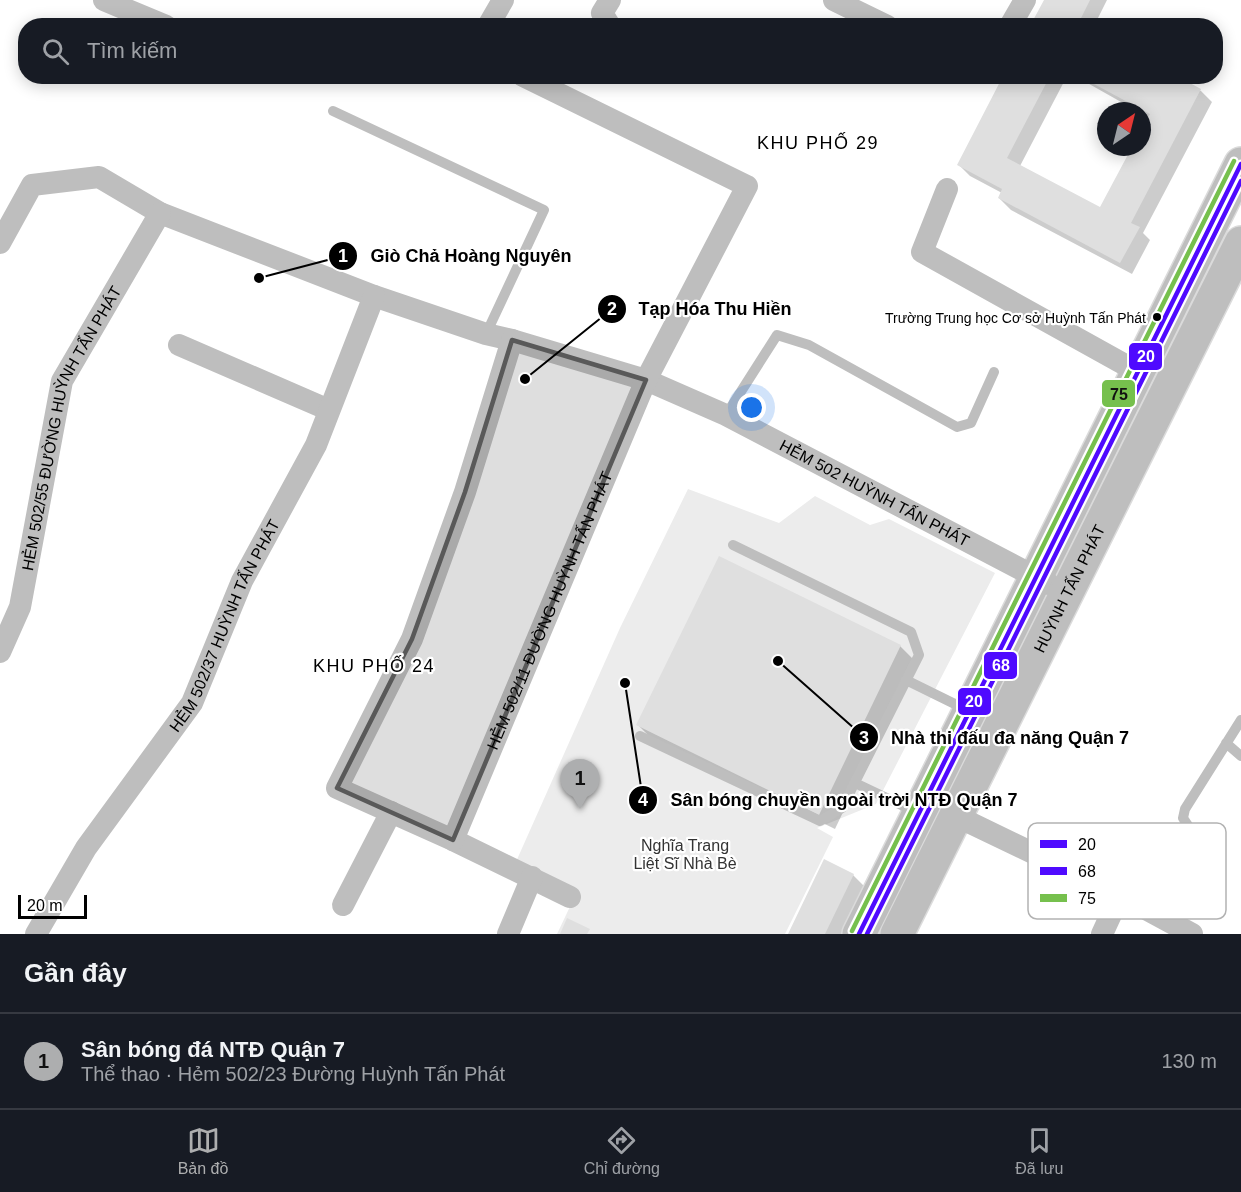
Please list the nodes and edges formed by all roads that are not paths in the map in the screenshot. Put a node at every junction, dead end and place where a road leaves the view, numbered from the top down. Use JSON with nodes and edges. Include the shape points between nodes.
{"nodes":[{"id":1,"x":104,"y":0,"type":"edge"},
{"id":2,"x":503,"y":0,"type":"edge"},
{"id":3,"x":610,"y":0,"type":"edge"},
{"id":4,"x":834,"y":0,"type":"edge"},
{"id":5,"x":1024,"y":0,"type":"edge"},
{"id":6,"x":147,"y":18,"type":"edge"},
{"id":7,"x":493,"y":18,"type":"edge"},
{"id":8,"x":605,"y":18,"type":"edge"},
{"id":9,"x":871,"y":18,"type":"edge"},
{"id":10,"x":1014,"y":18,"type":"edge"},
{"id":11,"x":539,"y":84,"type":"edge"},
{"id":12,"x":333,"y":111,"type":"dead end"},
{"id":13,"x":1241,"y":164,"type":"edge"},
{"id":14,"x":947,"y":189,"type":"dead end"},
{"id":15,"x":160,"y":213,"type":"junction"},
{"id":16,"x":0,"y":243,"type":"edge"},
{"id":17,"x":1241,"y":243,"type":"edge"},
{"id":18,"x":374,"y":296,"type":"junction"},
{"id":19,"x":486,"y":334,"type":"junction"},
{"id":20,"x":512,"y":340,"type":"junction"},
{"id":21,"x":179,"y":345,"type":"dead end"},
{"id":22,"x":994,"y":372,"type":"dead end"},
{"id":23,"x":1138,"y":372,"type":"junction"},
{"id":24,"x":646,"y":380,"type":"junction"},
{"id":25,"x":329,"y":410,"type":"junction"},
{"id":26,"x":726,"y":415,"type":"junction"},
{"id":27,"x":733,"y":545,"type":"dead end"},
{"id":28,"x":1036,"y":577,"type":"junction"},
{"id":29,"x":1066,"y":593,"type":"junction"},
{"id":30,"x":0,"y":652,"type":"edge"},
{"id":31,"x":906,"y":680,"type":"junction"},
{"id":32,"x":970,"y":711,"type":"junction"},
{"id":33,"x":1241,"y":720,"type":"edge"},
{"id":34,"x":640,"y":736,"type":"dead end"},
{"id":35,"x":1226,"y":743,"type":"junction"},
{"id":36,"x":1241,"y":756,"type":"edge"},
{"id":37,"x":855,"y":783,"type":"junction"},
{"id":38,"x":391,"y":812,"type":"junction"},
{"id":39,"x":919,"y":814,"type":"junction"},
{"id":40,"x":956,"y":816,"type":"junction"},
{"id":41,"x":1186,"y":823,"type":"edge"},
{"id":42,"x":453,"y":840,"type":"junction"},
{"id":43,"x":1028,"y":851,"type":"edge"},
{"id":44,"x":532,"y":877,"type":"junction"},
{"id":45,"x":570,"y":897,"type":"dead end"},
{"id":46,"x":343,"y":905,"type":"dead end"},
{"id":47,"x":1109,"y":919,"type":"edge"},
{"id":48,"x":1164,"y":919,"type":"edge"},
{"id":49,"x":36,"y":934,"type":"edge"},
{"id":50,"x":508,"y":934,"type":"edge"},
{"id":51,"x":859,"y":934,"type":"edge"},
{"id":52,"x":897,"y":934,"type":"edge"},
{"id":53,"x":1102,"y":934,"type":"edge"},
{"id":54,"x":1192,"y":934,"type":"edge"}],
"edges":[{"from":1,"to":6,"type":"street"},
{"from":2,"to":7,"type":"street"},
{"from":3,"to":8,"type":"street","via":[[602,13]]},
{"from":4,"to":9,"type":"street"},
{"from":5,"to":10,"type":"street"},
{"from":11,"to":24,"type":"street","name":"HẺM 502/11 ĐƯỜNG HUỲNH TẤN PHÁT","via":[[747,186]]},
{"from":12,"to":19,"type":"lane","via":[[544,210]]},
{"from":13,"to":23,"type":"main road","name":"HUỲNH TẤN PHÁT"},
{"from":14,"to":23,"type":"street","via":[[922,252]]},
{"from":15,"to":16,"type":"street","name":"HẺM 502 HUỲNH TẤN PHÁT","via":[[99,177],[32,185]]},
{"from":15,"to":18,"type":"street","name":"HẺM 502 HUỲNH TẤN PHÁT"},
{"from":15,"to":30,"type":"street","name":"HẺM 502/55 ĐƯỜNG HUỲNH TẤN PHÁT","via":[[62,381],[20,607]]},
{"from":17,"to":29,"type":"main road","name":"HUỲNH TẤN PHÁT"},
{"from":18,"to":19,"type":"street","name":"HẺM 502 HUỲNH TẤN PHÁT"},
{"from":18,"to":25,"type":"street","name":"HẺM 502/37 HUỲNH TẤN PHÁT"},
{"from":19,"to":20,"type":"street","name":"HẺM 502 HUỲNH TẤN PHÁT"},
{"from":20,"to":24,"type":"street","name":"HẺM 502 HUỲNH TẤN PHÁT"},
{"from":20,"to":38,"type":"street","via":[[465,492],[412,639],[338,788]]},
{"from":21,"to":25,"type":"street"},
{"from":22,"to":26,"type":"lane","via":[[971,423],[957,427],[809,345],[777,335]]},
{"from":23,"to":28,"type":"main road","name":"HUỲNH TẤN PHÁT"},
{"from":24,"to":26,"type":"street","name":"HẺM 502 HUỲNH TẤN PHÁT"},
{"from":24,"to":42,"type":"street","name":"HẺM 502/11 ĐƯỜNG HUỲNH TẤN PHÁT"},
{"from":25,"to":49,"type":"street","name":"HẺM 502/37 HUỲNH TẤN PHÁT","via":[[316,445],[242,580],[192,703],[86,848]]},
{"from":26,"to":28,"type":"street","name":"HẺM 502 HUỲNH TẤN PHÁT"},
{"from":27,"to":31,"type":"lane","via":[[911,632],[919,655]]},
{"from":28,"to":29,"type":"street","name":"HẺM 502 HUỲNH TẤN PHÁT"},
{"from":28,"to":32,"type":"main road","name":"HUỲNH TẤN PHÁT"},
{"from":29,"to":40,"type":"main road","name":"HUỲNH TẤN PHÁT"},
{"from":31,"to":32,"type":"lane"},
{"from":31,"to":37,"type":"lane"},
{"from":32,"to":39,"type":"main road","name":"HUỲNH TẤN PHÁT"},
{"from":33,"to":35,"type":"lane"},
{"from":34,"to":37,"type":"lane","via":[[820,820],[842,808]]},
{"from":35,"to":36,"type":"lane"},
{"from":35,"to":41,"type":"lane","via":[[1185,809]]},
{"from":37,"to":39,"type":"lane"},
{"from":38,"to":42,"type":"street"},
{"from":38,"to":46,"type":"street"},
{"from":39,"to":51,"type":"main road","name":"HUỲNH TẤN PHÁT"},
{"from":40,"to":43,"type":"street"},
{"from":40,"to":52,"type":"main road","name":"HUỲNH TẤN PHÁT"},
{"from":42,"to":44,"type":"street"},
{"from":44,"to":45,"type":"street"},
{"from":44,"to":50,"type":"street"},
{"from":47,"to":53,"type":"street"},
{"from":48,"to":54,"type":"street"}]}
